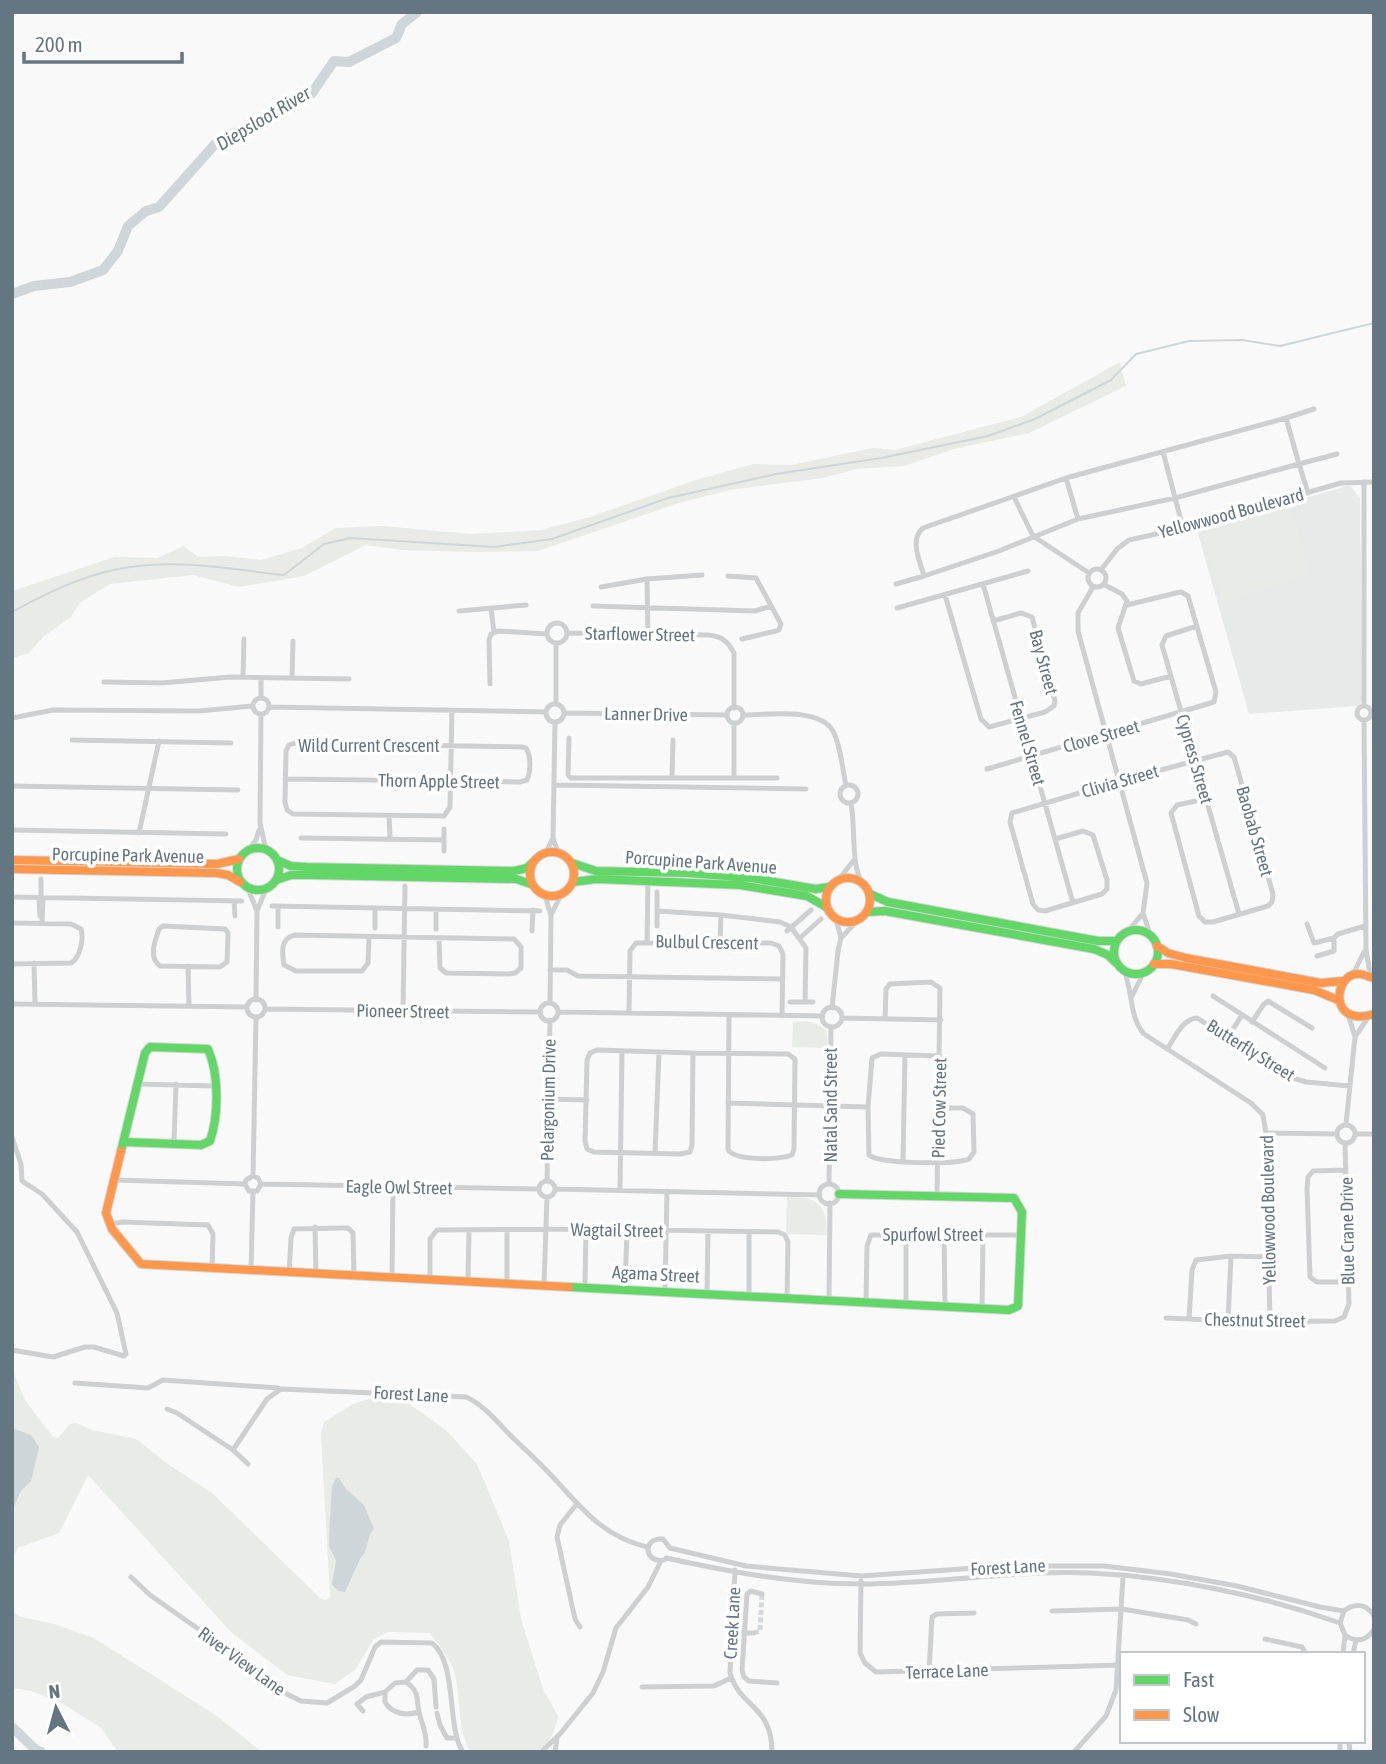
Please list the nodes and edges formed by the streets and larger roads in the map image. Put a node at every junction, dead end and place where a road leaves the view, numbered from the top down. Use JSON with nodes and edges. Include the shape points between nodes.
{"nodes":[{"id":1,"x":1314,"y":409,"type":"dead end"},
{"id":2,"x":1286,"y":418,"type":"junction"},
{"id":3,"x":1163,"y":452,"type":"junction"},
{"id":4,"x":1337,"y":454,"type":"dead end"},
{"id":5,"x":1299,"y":464,"type":"junction"},
{"id":6,"x":1066,"y":478,"type":"junction"},
{"id":7,"x":1364,"y":482,"type":"junction"},
{"id":8,"x":1374,"y":482,"type":"edge"},
{"id":9,"x":1308,"y":493,"type":"junction"},
{"id":10,"x":1014,"y":496,"type":"junction"},
{"id":11,"x":1175,"y":498,"type":"junction"},
{"id":12,"x":1078,"y":519,"type":"junction"},
{"id":13,"x":1365,"y":523,"type":"junction"},
{"id":14,"x":1374,"y":523,"type":"edge"},
{"id":15,"x":1183,"y":528,"type":"junction"},
{"id":16,"x":1033,"y":536,"type":"junction"},
{"id":17,"x":1101,"y":570,"type":"junction"},
{"id":18,"x":1028,"y":571,"type":"dead end"},
{"id":19,"x":1089,"y":573,"type":"junction"},
{"id":20,"x":702,"y":575,"type":"dead end"},
{"id":21,"x":728,"y":576,"type":"dead end"},
{"id":22,"x":924,"y":576,"type":"junction"},
{"id":23,"x":647,"y":579,"type":"junction"},
{"id":24,"x":896,"y":584,"type":"dead end"},
{"id":25,"x":983,"y":584,"type":"junction"},
{"id":26,"x":1105,"y":584,"type":"junction"},
{"id":27,"x":601,"y":587,"type":"dead end"},
{"id":28,"x":1093,"y":587,"type":"junction"},
{"id":29,"x":945,"y":595,"type":"junction"},
{"id":30,"x":526,"y":605,"type":"dead end"},
{"id":31,"x":1127,"y":605,"type":"junction"},
{"id":32,"x":771,"y":606,"type":"junction"},
{"id":33,"x":593,"y":607,"type":"dead end"},
{"id":34,"x":491,"y":608,"type":"junction"},
{"id":35,"x":647,"y":608,"type":"junction"},
{"id":36,"x":897,"y":608,"type":"dead end"},
{"id":37,"x":459,"y":611,"type":"dead end"},
{"id":38,"x":993,"y":621,"type":"junction"},
{"id":39,"x":1197,"y":626,"type":"junction"},
{"id":40,"x":494,"y":632,"type":"junction"},
{"id":41,"x":567,"y":633,"type":"junction"},
{"id":42,"x":547,"y":634,"type":"junction"},
{"id":43,"x":648,"y":636,"type":"junction"},
{"id":44,"x":244,"y":639,"type":"dead end"},
{"id":45,"x":742,"y":639,"type":"dead end"},
{"id":46,"x":293,"y":642,"type":"dead end"},
{"id":47,"x":556,"y":643,"type":"junction"},
{"id":48,"x":1364,"y":668,"type":"junction"},
{"id":49,"x":1374,"y":669,"type":"edge"},
{"id":50,"x":1171,"y":676,"type":"junction"},
{"id":51,"x":243,"y":677,"type":"junction"},
{"id":52,"x":261,"y":678,"type":"junction"},
{"id":53,"x":292,"y":678,"type":"junction"},
{"id":54,"x":349,"y":679,"type":"dead end"},
{"id":55,"x":104,"y":682,"type":"dead end"},
{"id":56,"x":490,"y":684,"type":"dead end"},
{"id":57,"x":261,"y":698,"type":"junction"},
{"id":58,"x":556,"y":704,"type":"junction"},
{"id":59,"x":253,"y":706,"type":"junction"},
{"id":60,"x":270,"y":707,"type":"junction"},
{"id":61,"x":734,"y":708,"type":"junction"},
{"id":62,"x":452,"y":710,"type":"junction"},
{"id":63,"x":546,"y":712,"type":"junction"},
{"id":64,"x":564,"y":713,"type":"junction"},
{"id":65,"x":1182,"y":713,"type":"junction"},
{"id":66,"x":261,"y":715,"type":"junction"},
{"id":67,"x":727,"y":715,"type":"junction"},
{"id":68,"x":743,"y":715,"type":"junction"},
{"id":69,"x":12,"y":718,"type":"edge"},
{"id":70,"x":1021,"y":719,"type":"junction"},
{"id":71,"x":555,"y":722,"type":"junction"},
{"id":72,"x":734,"y":723,"type":"junction"},
{"id":73,"x":1106,"y":734,"type":"junction"},
{"id":74,"x":569,"y":738,"type":"dead end"},
{"id":75,"x":72,"y":740,"type":"dead end"},
{"id":76,"x":673,"y":740,"type":"dead end"},
{"id":77,"x":159,"y":741,"type":"junction"},
{"id":78,"x":231,"y":743,"type":"dead end"},
{"id":79,"x":452,"y":746,"type":"junction"},
{"id":80,"x":1225,"y":751,"type":"joint"},
{"id":81,"x":1364,"y":755,"type":"junction"},
{"id":82,"x":1374,"y":755,"type":"edge"},
{"id":83,"x":1031,"y":756,"type":"junction"},
{"id":84,"x":1195,"y":760,"type":"junction"},
{"id":85,"x":987,"y":769,"type":"dead end"},
{"id":86,"x":672,"y":778,"type":"junction"},
{"id":87,"x":734,"y":778,"type":"junction"},
{"id":88,"x":777,"y":778,"type":"dead end"},
{"id":89,"x":285,"y":779,"type":"junction"},
{"id":90,"x":1120,"y":781,"type":"junction"},
{"id":91,"x":451,"y":782,"type":"junction"},
{"id":92,"x":554,"y":785,"type":"junction"},
{"id":93,"x":846,"y":785,"type":"junction"},
{"id":94,"x":12,"y":786,"type":"edge"},
{"id":95,"x":149,"y":789,"type":"junction"},
{"id":96,"x":806,"y":789,"type":"dead end"},
{"id":97,"x":238,"y":790,"type":"dead end"},
{"id":98,"x":1206,"y":799,"type":"junction"},
{"id":99,"x":1045,"y":802,"type":"junction"},
{"id":100,"x":851,"y":804,"type":"junction"},
{"id":101,"x":389,"y":816,"type":"junction"},
{"id":102,"x":260,"y":824,"type":"junction"},
{"id":103,"x":12,"y":830,"type":"edge"},
{"id":104,"x":444,"y":830,"type":"dead end"},
{"id":105,"x":139,"y":833,"type":"junction"},
{"id":106,"x":226,"y":834,"type":"dead end"},
{"id":107,"x":302,"y":838,"type":"dead end"},
{"id":108,"x":390,"y":838,"type":"junction"},
{"id":109,"x":553,"y":838,"type":"junction"},
{"id":110,"x":444,"y":839,"type":"junction"},
{"id":111,"x":1055,"y":839,"type":"junction"},
{"id":112,"x":248,"y":850,"type":"junction"},
{"id":113,"x":265,"y":850,"type":"junction"},
{"id":114,"x":444,"y":851,"type":"dead end"},
{"id":115,"x":546,"y":852,"type":"junction"},
{"id":116,"x":558,"y":852,"type":"junction"},
{"id":117,"x":239,"y":859,"type":"junction"},
{"id":118,"x":12,"y":860,"type":"edge"},
{"id":119,"x":277,"y":860,"type":"junction"},
{"id":120,"x":854,"y":860,"type":"junction"},
{"id":121,"x":532,"y":863,"type":"junction"},
{"id":122,"x":572,"y":863,"type":"junction"},
{"id":123,"x":12,"y":869,"type":"edge"},
{"id":124,"x":1374,"y":877,"type":"edge"},
{"id":125,"x":1365,"y":878,"type":"junction"},
{"id":126,"x":41,"y":879,"type":"dead end"},
{"id":127,"x":839,"y":879,"type":"junction"},
{"id":128,"x":276,"y":880,"type":"junction"},
{"id":129,"x":648,"y":880,"type":"junction"},
{"id":130,"x":240,"y":882,"type":"junction"},
{"id":131,"x":573,"y":882,"type":"junction"},
{"id":132,"x":531,"y":884,"type":"junction"},
{"id":133,"x":863,"y":884,"type":"junction"},
{"id":134,"x":405,"y":886,"type":"dead end"},
{"id":135,"x":829,"y":887,"type":"junction"},
{"id":136,"x":248,"y":888,"type":"junction"},
{"id":137,"x":266,"y":889,"type":"junction"},
{"id":138,"x":657,"y":892,"type":"dead end"},
{"id":139,"x":870,"y":894,"type":"junction"},
{"id":140,"x":545,"y":895,"type":"junction"},
{"id":141,"x":561,"y":895,"type":"junction"},
{"id":142,"x":12,"y":897,"type":"edge"},
{"id":143,"x":41,"y":898,"type":"junction"},
{"id":144,"x":1073,"y":903,"type":"junction"},
{"id":145,"x":826,"y":907,"type":"junction"},
{"id":146,"x":375,"y":908,"type":"junction"},
{"id":147,"x":405,"y":908,"type":"junction"},
{"id":148,"x":436,"y":909,"type":"junction"},
{"id":149,"x":810,"y":910,"type":"dead end"},
{"id":150,"x":257,"y":911,"type":"junction"},
{"id":151,"x":657,"y":911,"type":"junction"},
{"id":152,"x":867,"y":912,"type":"junction"},
{"id":153,"x":1143,"y":913,"type":"junction"},
{"id":154,"x":1239,"y":914,"type":"junction"},
{"id":155,"x":721,"y":915,"type":"junction"},
{"id":156,"x":234,"y":916,"type":"dead end"},
{"id":157,"x":551,"y":916,"type":"junction"},
{"id":158,"x":821,"y":919,"type":"dead end"},
{"id":159,"x":836,"y":919,"type":"junction"},
{"id":160,"x":42,"y":921,"type":"junction"},
{"id":161,"x":857,"y":921,"type":"junction"},
{"id":162,"x":12,"y":923,"type":"edge"},
{"id":163,"x":1307,"y":924,"type":"dead end"},
{"id":164,"x":657,"y":926,"type":"dead end"},
{"id":165,"x":1365,"y":926,"type":"junction"},
{"id":166,"x":278,"y":927,"type":"dead end"},
{"id":167,"x":1374,"y":927,"type":"edge"},
{"id":168,"x":375,"y":928,"type":"dead end"},
{"id":169,"x":436,"y":929,"type":"dead end"},
{"id":170,"x":789,"y":930,"type":"junction"},
{"id":171,"x":1129,"y":930,"type":"junction"},
{"id":172,"x":532,"y":931,"type":"dead end"},
{"id":173,"x":1150,"y":934,"type":"junction"},
{"id":174,"x":369,"y":938,"type":"junction"},
{"id":175,"x":404,"y":938,"type":"junction"},
{"id":176,"x":800,"y":938,"type":"junction"},
{"id":177,"x":1334,"y":938,"type":"junction"},
{"id":178,"x":439,"y":939,"type":"junction"},
{"id":179,"x":841,"y":939,"type":"junction"},
{"id":180,"x":1116,"y":941,"type":"junction"},
{"id":181,"x":647,"y":942,"type":"junction"},
{"id":182,"x":720,"y":943,"type":"junction"},
{"id":183,"x":1157,"y":946,"type":"junction"},
{"id":184,"x":1366,"y":950,"type":"junction"},
{"id":185,"x":1317,"y":956,"type":"dead end"},
{"id":186,"x":1116,"y":963,"type":"junction"},
{"id":187,"x":12,"y":964,"type":"edge"},
{"id":188,"x":34,"y":964,"type":"junction"},
{"id":189,"x":1154,"y":964,"type":"junction"},
{"id":190,"x":188,"y":966,"type":"junction"},
{"id":191,"x":550,"y":970,"type":"junction"},
{"id":192,"x":1124,"y":971,"type":"junction"},
{"id":193,"x":1144,"y":972,"type":"junction"},
{"id":194,"x":1353,"y":974,"type":"junction"},
{"id":195,"x":629,"y":977,"type":"junction"},
{"id":196,"x":1374,"y":977,"type":"edge"},
{"id":197,"x":783,"y":979,"type":"junction"},
{"id":198,"x":1343,"y":981,"type":"junction"},
{"id":199,"x":1132,"y":996,"type":"junction"},
{"id":200,"x":1213,"y":996,"type":"dead end"},
{"id":201,"x":256,"y":1000,"type":"junction"},
{"id":202,"x":1338,"y":1000,"type":"junction"},
{"id":203,"x":790,"y":1002,"type":"dead end"},
{"id":204,"x":805,"y":1002,"type":"junction"},
{"id":205,"x":813,"y":1002,"type":"dead end"},
{"id":206,"x":550,"y":1003,"type":"junction"},
{"id":207,"x":12,"y":1004,"type":"edge"},
{"id":208,"x":34,"y":1004,"type":"junction"},
{"id":209,"x":189,"y":1006,"type":"junction"},
{"id":210,"x":247,"y":1007,"type":"junction"},
{"id":211,"x":832,"y":1008,"type":"junction"},
{"id":212,"x":265,"y":1009,"type":"junction"},
{"id":213,"x":403,"y":1011,"type":"junction"},
{"id":214,"x":541,"y":1012,"type":"junction"},
{"id":215,"x":558,"y":1012,"type":"junction"},
{"id":216,"x":629,"y":1013,"type":"junction"},
{"id":217,"x":1348,"y":1014,"type":"junction"},
{"id":218,"x":729,"y":1015,"type":"junction"},
{"id":219,"x":782,"y":1015,"type":"junction"},
{"id":220,"x":1371,"y":1015,"type":"edge"},
{"id":221,"x":822,"y":1016,"type":"junction"},
{"id":222,"x":1242,"y":1016,"type":"junction"},
{"id":223,"x":256,"y":1017,"type":"junction"},
{"id":224,"x":842,"y":1018,"type":"junction"},
{"id":225,"x":885,"y":1019,"type":"junction"},
{"id":226,"x":550,"y":1020,"type":"junction"},
{"id":227,"x":941,"y":1020,"type":"junction"},
{"id":228,"x":1252,"y":1022,"type":"junction"},
{"id":229,"x":831,"y":1027,"type":"junction"},
{"id":230,"x":1312,"y":1028,"type":"dead end"},
{"id":231,"x":1228,"y":1037,"type":"junction"},
{"id":232,"x":1354,"y":1037,"type":"junction"},
{"id":233,"x":1167,"y":1049,"type":"junction"},
{"id":234,"x":622,"y":1051,"type":"junction"},
{"id":235,"x":659,"y":1052,"type":"junction"},
{"id":236,"x":693,"y":1053,"type":"junction"},
{"id":237,"x":729,"y":1053,"type":"junction"},
{"id":238,"x":905,"y":1055,"type":"junction"},
{"id":239,"x":940,"y":1056,"type":"junction"},
{"id":240,"x":1325,"y":1068,"type":"dead end"},
{"id":241,"x":138,"y":1084,"type":"junction"},
{"id":242,"x":176,"y":1084,"type":"junction"},
{"id":243,"x":214,"y":1086,"type":"junction"},
{"id":244,"x":1350,"y":1086,"type":"junction"},
{"id":245,"x":549,"y":1099,"type":"junction"},
{"id":246,"x":587,"y":1100,"type":"junction"},
{"id":247,"x":728,"y":1103,"type":"junction"},
{"id":248,"x":794,"y":1105,"type":"junction"},
{"id":249,"x":831,"y":1106,"type":"junction"},
{"id":250,"x":868,"y":1107,"type":"junction"},
{"id":251,"x":940,"y":1108,"type":"junction"},
{"id":252,"x":1346,"y":1124,"type":"junction"},
{"id":253,"x":1266,"y":1132,"type":"junction"},
{"id":254,"x":1336,"y":1134,"type":"junction"},
{"id":255,"x":1355,"y":1134,"type":"junction"},
{"id":256,"x":1374,"y":1134,"type":"edge"},
{"id":257,"x":12,"y":1137,"type":"edge"},
{"id":258,"x":125,"y":1142,"type":"junction"},
{"id":259,"x":174,"y":1143,"type":"junction"},
{"id":260,"x":1345,"y":1143,"type":"junction"},
{"id":261,"x":620,"y":1153,"type":"junction"},
{"id":262,"x":656,"y":1153,"type":"junction"},
{"id":263,"x":903,"y":1160,"type":"junction"},
{"id":264,"x":938,"y":1162,"type":"junction"},
{"id":265,"x":1346,"y":1170,"type":"junction"},
{"id":266,"x":253,"y":1176,"type":"junction"},
{"id":267,"x":116,"y":1180,"type":"junction"},
{"id":268,"x":547,"y":1180,"type":"junction"},
{"id":269,"x":261,"y":1184,"type":"junction"},
{"id":270,"x":829,"y":1184,"type":"junction"},
{"id":271,"x":245,"y":1185,"type":"junction"},
{"id":272,"x":393,"y":1187,"type":"junction"},
{"id":273,"x":538,"y":1189,"type":"junction"},
{"id":274,"x":555,"y":1189,"type":"junction"},
{"id":275,"x":620,"y":1190,"type":"junction"},
{"id":276,"x":667,"y":1191,"type":"junction"},
{"id":277,"x":253,"y":1192,"type":"junction"},
{"id":278,"x":839,"y":1194,"type":"junction"},
{"id":279,"x":820,"y":1195,"type":"junction"},
{"id":280,"x":937,"y":1195,"type":"junction"},
{"id":281,"x":547,"y":1198,"type":"junction"},
{"id":282,"x":830,"y":1203,"type":"junction"},
{"id":283,"x":109,"y":1224,"type":"junction"},
{"id":284,"x":315,"y":1227,"type":"junction"},
{"id":285,"x":586,"y":1229,"type":"junction"},
{"id":286,"x":469,"y":1230,"type":"junction"},
{"id":287,"x":507,"y":1230,"type":"junction"},
{"id":288,"x":545,"y":1230,"type":"junction"},
{"id":289,"x":627,"y":1230,"type":"junction"},
{"id":290,"x":667,"y":1230,"type":"junction"},
{"id":291,"x":708,"y":1232,"type":"junction"},
{"id":292,"x":749,"y":1232,"type":"junction"},
{"id":293,"x":906,"y":1234,"type":"junction"},
{"id":294,"x":944,"y":1234,"type":"junction"},
{"id":295,"x":983,"y":1234,"type":"junction"},
{"id":296,"x":1021,"y":1235,"type":"junction"},
{"id":297,"x":1231,"y":1256,"type":"junction"},
{"id":298,"x":1269,"y":1257,"type":"junction"},
{"id":299,"x":212,"y":1268,"type":"junction"},
{"id":300,"x":251,"y":1270,"type":"junction"},
{"id":301,"x":289,"y":1273,"type":"junction"},
{"id":302,"x":316,"y":1274,"type":"junction"},
{"id":303,"x":354,"y":1275,"type":"junction"},
{"id":304,"x":392,"y":1277,"type":"junction"},
{"id":305,"x":430,"y":1279,"type":"junction"},
{"id":306,"x":468,"y":1281,"type":"junction"},
{"id":307,"x":1348,"y":1282,"type":"junction"},
{"id":308,"x":507,"y":1283,"type":"junction"},
{"id":309,"x":544,"y":1284,"type":"junction"},
{"id":310,"x":585,"y":1286,"type":"junction"},
{"id":311,"x":625,"y":1288,"type":"junction"},
{"id":312,"x":665,"y":1290,"type":"junction"},
{"id":313,"x":707,"y":1293,"type":"junction"},
{"id":314,"x":749,"y":1295,"type":"junction"},
{"id":315,"x":787,"y":1298,"type":"junction"},
{"id":316,"x":829,"y":1299,"type":"junction"},
{"id":317,"x":866,"y":1302,"type":"junction"},
{"id":318,"x":906,"y":1304,"type":"junction"},
{"id":319,"x":944,"y":1306,"type":"junction"},
{"id":320,"x":982,"y":1308,"type":"junction"},
{"id":321,"x":1344,"y":1317,"type":"joint"},
{"id":322,"x":1166,"y":1318,"type":"dead end"},
{"id":323,"x":1189,"y":1319,"type":"junction"},
{"id":324,"x":1228,"y":1321,"type":"junction"},
{"id":325,"x":1270,"y":1322,"type":"junction"},
{"id":326,"x":12,"y":1350,"type":"edge"},
{"id":327,"x":75,"y":1383,"type":"dead end"},
{"id":328,"x":285,"y":1388,"type":"junction"},
{"id":329,"x":167,"y":1409,"type":"dead end"},
{"id":330,"x":233,"y":1450,"type":"junction"},
{"id":331,"x":248,"y":1464,"type":"dead end"},
{"id":332,"x":576,"y":1505,"type":"junction"},
{"id":333,"x":647,"y":1547,"type":"junction"},
{"id":334,"x":670,"y":1548,"type":"junction"},
{"id":335,"x":650,"y":1558,"type":"junction"},
{"id":336,"x":664,"y":1559,"type":"junction"},
{"id":337,"x":735,"y":1564,"type":"junction"},
{"id":338,"x":1124,"y":1569,"type":"junction"},
{"id":339,"x":734,"y":1572,"type":"junction"},
{"id":340,"x":861,"y":1576,"type":"junction"},
{"id":341,"x":131,"y":1577,"type":"dead end"},
{"id":342,"x":1123,"y":1577,"type":"junction"},
{"id":343,"x":652,"y":1579,"type":"junction"},
{"id":344,"x":862,"y":1584,"type":"junction"},
{"id":345,"x":762,"y":1594,"type":"dead end"},
{"id":346,"x":1374,"y":1606,"type":"edge"},
{"id":347,"x":1366,"y":1607,"type":"junction"},
{"id":348,"x":1122,"y":1609,"type":"junction"},
{"id":349,"x":1052,"y":1611,"type":"dead end"},
{"id":350,"x":1344,"y":1611,"type":"junction"},
{"id":351,"x":974,"y":1613,"type":"dead end"},
{"id":352,"x":1374,"y":1616,"type":"edge"},
{"id":353,"x":1340,"y":1623,"type":"junction"},
{"id":354,"x":1196,"y":1624,"type":"dead end"},
{"id":355,"x":580,"y":1627,"type":"dead end"},
{"id":356,"x":1374,"y":1629,"type":"edge"},
{"id":357,"x":731,"y":1633,"type":"junction"},
{"id":358,"x":743,"y":1633,"type":"junction"},
{"id":359,"x":754,"y":1633,"type":"dead end"},
{"id":360,"x":1345,"y":1635,"type":"junction"},
{"id":361,"x":1265,"y":1639,"type":"dead end"},
{"id":362,"x":1356,"y":1640,"type":"junction"},
{"id":363,"x":1120,"y":1652,"type":"edge"},
{"id":364,"x":1305,"y":1652,"type":"edge"},
{"id":365,"x":1343,"y":1652,"type":"edge"},
{"id":366,"x":1353,"y":1652,"type":"edge"},
{"id":367,"x":1120,"y":1665,"type":"edge"},
{"id":368,"x":929,"y":1672,"type":"junction"},
{"id":369,"x":731,"y":1678,"type":"junction"},
{"id":370,"x":406,"y":1682,"type":"junction"},
{"id":371,"x":777,"y":1683,"type":"dead end"},
{"id":372,"x":642,"y":1687,"type":"dead end"},
{"id":373,"x":385,"y":1692,"type":"junction"},
{"id":374,"x":363,"y":1711,"type":"dead end"},
{"id":375,"x":419,"y":1712,"type":"junction"},
{"id":376,"x":559,"y":1735,"type":"junction"},
{"id":377,"x":457,"y":1738,"type":"junction"},
{"id":378,"x":426,"y":1746,"type":"dead end"},
{"id":379,"x":541,"y":1751,"type":"edge"},
{"id":380,"x":463,"y":1752,"type":"edge"},
{"id":381,"x":553,"y":1752,"type":"edge"},
{"id":382,"x":772,"y":1752,"type":"edge"},
{"id":383,"x":1074,"y":1752,"type":"edge"}],
"edges":[{"from":1,"to":2,"type":"street"},
{"from":2,"to":3,"type":"street"},
{"from":2,"to":5,"type":"street"},
{"from":3,"to":6,"type":"street"},
{"from":3,"to":11,"type":"street"},
{"from":4,"to":5,"type":"street"},
{"from":5,"to":9,"type":"street"},
{"from":5,"to":11,"type":"street"},
{"from":6,"to":10,"type":"street"},
{"from":6,"to":12,"type":"street"},
{"from":7,"to":8,"type":"street","name":"Yellowwood Boulevard"},
{"from":7,"to":9,"type":"street","name":"Yellowwood Boulevard"},
{"from":7,"to":13,"type":"street"},
{"from":9,"to":15,"type":"street","name":"Yellowwood Boulevard"},
{"from":10,"to":16,"type":"street"},
{"from":10,"to":22,"type":"street","via":[[918,532],[915,540]]},
{"from":11,"to":12,"type":"street"},
{"from":11,"to":15,"type":"street"},
{"from":12,"to":16,"type":"street"},
{"from":13,"to":14,"type":"street"},
{"from":13,"to":48,"type":"street"},
{"from":15,"to":17,"type":"street","name":"Yellowwood Boulevard","via":[[1129,540]]},
{"from":16,"to":19,"type":"street"},
{"from":16,"to":22,"type":"street"},
{"from":17,"to":19,"type":"street"},
{"from":17,"to":26,"type":"street"},
{"from":18,"to":25,"type":"street"},
{"from":19,"to":28,"type":"street","via":[[1087,580]]},
{"from":20,"to":23,"type":"street"},
{"from":21,"to":32,"type":"street","via":[[756,578]]},
{"from":22,"to":24,"type":"street"},
{"from":23,"to":27,"type":"street"},
{"from":23,"to":35,"type":"street"},
{"from":25,"to":29,"type":"street"},
{"from":25,"to":38,"type":"street","name":"Fennel Street"},
{"from":26,"to":28,"type":"street"},
{"from":26,"to":31,"type":"street","via":[[1122,594]]},
{"from":28,"to":73,"type":"street","via":[[1080,606],[1077,626]]},
{"from":29,"to":36,"type":"street"},
{"from":29,"to":70,"type":"street","name":"Bay Street","via":[[983,723],[993,726]]},
{"from":30,"to":34,"type":"street"},
{"from":31,"to":39,"type":"street","via":[[1185,593]]},
{"from":31,"to":50,"type":"street","via":[[1119,633],[1134,681],[1141,684]]},
{"from":32,"to":35,"type":"street","via":[[755,611]]},
{"from":32,"to":45,"type":"street","via":[[779,630]]},
{"from":33,"to":35,"type":"street"},
{"from":34,"to":37,"type":"street"},
{"from":34,"to":40,"type":"street"},
{"from":35,"to":43,"type":"street"},
{"from":38,"to":70,"type":"street","name":"Fennel Street"},
{"from":38,"to":70,"type":"street","name":"Bay Street","via":[[1021,613],[1032,617],[1055,697],[1050,709]]},
{"from":39,"to":50,"type":"street","name":"Cypress Street","via":[[1164,638]]},
{"from":39,"to":65,"type":"street","name":"Clove Street","via":[[1216,692],[1213,702]]},
{"from":40,"to":42,"type":"street"},
{"from":40,"to":56,"type":"street","via":[[488,640]]},
{"from":41,"to":42,"type":"street","via":[[558,624],[550,626]]},
{"from":41,"to":43,"type":"street","name":"Starflower Street"},
{"from":41,"to":47,"type":"street","via":[[564,641]]},
{"from":42,"to":47,"type":"street"},
{"from":43,"to":61,"type":"street","name":"Starflower Street","via":[[708,635],[726,641],[735,660]]},
{"from":44,"to":51,"type":"street"},
{"from":46,"to":53,"type":"street"},
{"from":47,"to":58,"type":"street"},
{"from":48,"to":49,"type":"street"},
{"from":48,"to":81,"type":"street","via":[[1364,706],[1371,713],[1364,720]]},
{"from":50,"to":65,"type":"street","name":"Cypress Street"},
{"from":51,"to":52,"type":"street"},
{"from":51,"to":55,"type":"street"},
{"from":52,"to":53,"type":"street"},
{"from":52,"to":57,"type":"street"},
{"from":53,"to":54,"type":"street"},
{"from":57,"to":59,"type":"street"},
{"from":57,"to":60,"type":"street"},
{"from":58,"to":63,"type":"street"},
{"from":58,"to":64,"type":"street"},
{"from":59,"to":66,"type":"street"},
{"from":59,"to":69,"type":"street","via":[[199,711],[53,710]]},
{"from":60,"to":62,"type":"street"},
{"from":60,"to":66,"type":"street"},
{"from":61,"to":67,"type":"street"},
{"from":61,"to":68,"type":"street"},
{"from":62,"to":63,"type":"street"},
{"from":62,"to":79,"type":"street","name":"Wild Current Crescent"},
{"from":63,"to":71,"type":"street"},
{"from":64,"to":67,"type":"street","name":"Lanner Drive"},
{"from":64,"to":71,"type":"street"},
{"from":65,"to":73,"type":"street","name":"Clove Street"},
{"from":65,"to":84,"type":"street","name":"Cypress Street"},
{"from":66,"to":102,"type":"street"},
{"from":67,"to":72,"type":"street"},
{"from":68,"to":72,"type":"street"},
{"from":68,"to":93,"type":"street","via":[[805,715],[824,721],[835,737]]},
{"from":70,"to":83,"type":"street","name":"Fennel Street"},
{"from":71,"to":92,"type":"street"},
{"from":72,"to":87,"type":"street"},
{"from":73,"to":83,"type":"street","name":"Clove Street"},
{"from":73,"to":90,"type":"street"},
{"from":74,"to":86,"type":"street","via":[[571,778]]},
{"from":75,"to":77,"type":"street"},
{"from":76,"to":86,"type":"street"},
{"from":77,"to":78,"type":"street"},
{"from":77,"to":95,"type":"street"},
{"from":79,"to":89,"type":"street","name":"Wild Current Crescent","via":[[291,744],[286,751]]},
{"from":79,"to":91,"type":"street","name":"Wild Current Crescent"},
{"from":79,"to":91,"type":"street","name":"Thorn Apple Street","via":[[526,748],[529,776],[520,782]]},
{"from":80,"to":84,"type":"street","name":"Clivia Street"},
{"from":80,"to":154,"type":"street","name":"Baobab Street","via":[[1234,757],[1273,894],[1268,906]]},
{"from":81,"to":82,"type":"street"},
{"from":81,"to":125,"type":"street"},
{"from":83,"to":85,"type":"street","name":"Clove Street"},
{"from":83,"to":99,"type":"street","name":"Fennel Street"},
{"from":84,"to":90,"type":"street","name":"Clivia Street"},
{"from":84,"to":98,"type":"street","name":"Cypress Street"},
{"from":86,"to":87,"type":"street"},
{"from":87,"to":88,"type":"street"},
{"from":89,"to":91,"type":"street","name":"Thorn Apple Street"},
{"from":89,"to":101,"type":"street","name":"Wild Current Crescent","via":[[285,806],[293,814]]},
{"from":90,"to":99,"type":"street","name":"Clivia Street"},
{"from":90,"to":153,"type":"street","via":[[1146,876]]},
{"from":91,"to":101,"type":"street","name":"Wild Current Crescent","via":[[450,807],[444,816]]},
{"from":92,"to":96,"type":"street"},
{"from":92,"to":109,"type":"street"},
{"from":93,"to":100,"type":"street","via":[[840,797]]},
{"from":93,"to":100,"type":"street","via":[[858,792]]},
{"from":94,"to":95,"type":"street"},
{"from":95,"to":97,"type":"street"},
{"from":95,"to":105,"type":"street"},
{"from":98,"to":154,"type":"street","name":"Cypress Street"},
{"from":98,"to":154,"type":"street","name":"Baobab Street","via":[[1177,805],[1171,813],[1195,903],[1205,922]]},
{"from":99,"to":111,"type":"street","name":"Fennel Street"},
{"from":99,"to":144,"type":"street","name":"Clivia Street","via":[[1015,811],[1010,822],[1035,909],[1045,911]]},
{"from":100,"to":120,"type":"street"},
{"from":101,"to":108,"type":"street"},
{"from":102,"to":112,"type":"street"},
{"from":102,"to":113,"type":"street"},
{"from":103,"to":105,"type":"street"},
{"from":104,"to":110,"type":"street"},
{"from":105,"to":106,"type":"street"},
{"from":107,"to":108,"type":"street"},
{"from":108,"to":110,"type":"street"},
{"from":109,"to":115,"type":"street"},
{"from":109,"to":116,"type":"street"},
{"from":110,"to":114,"type":"street"},
{"from":111,"to":144,"type":"street","name":"Fennel Street"},
{"from":111,"to":144,"type":"street","via":[[1087,831],[1093,835],[1107,880],[1102,894]]},
{"from":112,"to":113,"type":"street"},
{"from":112,"to":117,"type":"street"},
{"from":113,"to":119,"type":"street"},
{"from":115,"to":116,"type":"street"},
{"from":115,"to":121,"type":"street"},
{"from":116,"to":122,"type":"street"},
{"from":117,"to":118,"type":"street","name":"Porcupine Park Avenue","via":[[218,864]]},
{"from":117,"to":130,"type":"street"},
{"from":119,"to":121,"type":"street","via":[[307,867],[514,871]]},
{"from":119,"to":128,"type":"street"},
{"from":120,"to":127,"type":"street"},
{"from":120,"to":133,"type":"street"},
{"from":121,"to":132,"type":"street"},
{"from":122,"to":131,"type":"street"},
{"from":122,"to":135,"type":"street","name":"Porcupine Park Avenue","via":[[596,871],[724,875]]},
{"from":123,"to":130,"type":"street","name":"Porcupine Park Avenue","via":[[217,873]]},
{"from":124,"to":125,"type":"street"},
{"from":125,"to":165,"type":"street"},
{"from":126,"to":143,"type":"street"},
{"from":127,"to":133,"type":"street","via":[[852,878]]},
{"from":127,"to":135,"type":"street"},
{"from":128,"to":132,"type":"street","via":[[310,875],[516,879]]},
{"from":128,"to":137,"type":"street"},
{"from":129,"to":131,"type":"street","name":"Porcupine Park Avenue"},
{"from":129,"to":145,"type":"street","name":"Porcupine Park Avenue","via":[[777,890],[813,898]]},
{"from":129,"to":181,"type":"street"},
{"from":130,"to":136,"type":"street"},
{"from":131,"to":141,"type":"street"},
{"from":132,"to":140,"type":"street"},
{"from":133,"to":139,"type":"street"},
{"from":134,"to":147,"type":"street"},
{"from":135,"to":145,"type":"street"},
{"from":136,"to":137,"type":"street"},
{"from":136,"to":150,"type":"street"},
{"from":137,"to":150,"type":"street"},
{"from":138,"to":151,"type":"street"},
{"from":139,"to":152,"type":"street"},
{"from":139,"to":180,"type":"street","via":[[888,902]]},
{"from":140,"to":141,"type":"street"},
{"from":140,"to":157,"type":"street"},
{"from":141,"to":157,"type":"street"},
{"from":142,"to":143,"type":"street"},
{"from":143,"to":156,"type":"street","via":[[238,901]]},
{"from":143,"to":160,"type":"street"},
{"from":145,"to":159,"type":"street"},
{"from":146,"to":147,"type":"street"},
{"from":146,"to":166,"type":"street","via":[[275,907]]},
{"from":146,"to":168,"type":"street"},
{"from":147,"to":148,"type":"street"},
{"from":147,"to":175,"type":"street"},
{"from":148,"to":169,"type":"street"},
{"from":148,"to":172,"type":"street","via":[[536,911]]},
{"from":149,"to":170,"type":"street"},
{"from":150,"to":201,"type":"street"},
{"from":151,"to":155,"type":"street"},
{"from":151,"to":164,"type":"street"},
{"from":152,"to":161,"type":"street"},
{"from":152,"to":186,"type":"street","via":[[892,912],[1094,949]]},
{"from":153,"to":171,"type":"street"},
{"from":153,"to":173,"type":"street"},
{"from":155,"to":170,"type":"street","via":[[780,922]]},
{"from":155,"to":182,"type":"street"},
{"from":157,"to":191,"type":"street"},
{"from":158,"to":176,"type":"street"},
{"from":159,"to":161,"type":"street"},
{"from":159,"to":179,"type":"street"},
{"from":160,"to":162,"type":"street"},
{"from":160,"to":188,"type":"street","via":[[76,925],[83,937],[75,961]]},
{"from":161,"to":179,"type":"street"},
{"from":163,"to":177,"type":"street","via":[[1314,943]]},
{"from":165,"to":167,"type":"street"},
{"from":165,"to":177,"type":"street"},
{"from":165,"to":184,"type":"street"},
{"from":170,"to":176,"type":"street"},
{"from":171,"to":173,"type":"street"},
{"from":171,"to":180,"type":"street"},
{"from":173,"to":183,"type":"street"},
{"from":174,"to":174,"type":"street","via":[[368,963],[360,972],[296,971],[284,965],[284,942],[290,936]]},
{"from":174,"to":175,"type":"street"},
{"from":175,"to":178,"type":"street"},
{"from":175,"to":213,"type":"street"},
{"from":176,"to":204,"type":"street","via":[[806,948]]},
{"from":177,"to":185,"type":"street","via":[[1334,951]]},
{"from":178,"to":178,"type":"street","via":[[514,939],[521,947],[521,968],[509,974],[446,973],[440,968]]},
{"from":179,"to":211,"type":"street"},
{"from":180,"to":186,"type":"street"},
{"from":181,"to":182,"type":"street","name":"Bulbul Crescent"},
{"from":181,"to":195,"type":"street","name":"Bulbul Crescent","via":[[631,948]]},
{"from":182,"to":197,"type":"street","name":"Bulbul Crescent","via":[[775,943],[782,950]]},
{"from":183,"to":189,"type":"street"},
{"from":183,"to":198,"type":"street","via":[[1173,955],[1321,983]]},
{"from":184,"to":194,"type":"street"},
{"from":184,"to":196,"type":"street"},
{"from":186,"to":192,"type":"street"},
{"from":187,"to":188,"type":"street"},
{"from":188,"to":208,"type":"street"},
{"from":189,"to":193,"type":"street"},
{"from":189,"to":202,"type":"street","via":[[1314,990]]},
{"from":190,"to":190,"type":"street","via":[[156,964],[152,955],[159,929],[225,929],[228,958],[224,965]]},
{"from":190,"to":209,"type":"street"},
{"from":191,"to":195,"type":"street","via":[[567,970],[578,976]]},
{"from":191,"to":206,"type":"street"},
{"from":192,"to":193,"type":"street"},
{"from":192,"to":199,"type":"street","name":"Yellowwood Boulevard"},
{"from":193,"to":199,"type":"street"},
{"from":194,"to":196,"type":"street"},
{"from":194,"to":198,"type":"street"},
{"from":195,"to":197,"type":"street"},
{"from":195,"to":216,"type":"street","name":"Bulbul Crescent"},
{"from":197,"to":219,"type":"street","name":"Bulbul Crescent"},
{"from":198,"to":202,"type":"street"},
{"from":199,"to":233,"type":"street","name":"Yellowwood Boulevard","via":[[1139,1028]]},
{"from":200,"to":222,"type":"street"},
{"from":201,"to":210,"type":"street"},
{"from":201,"to":212,"type":"street"},
{"from":202,"to":217,"type":"street"},
{"from":203,"to":204,"type":"street"},
{"from":204,"to":205,"type":"street"},
{"from":206,"to":214,"type":"street","via":[[544,1004]]},
{"from":206,"to":215,"type":"street"},
{"from":207,"to":208,"type":"street"},
{"from":208,"to":209,"type":"street"},
{"from":209,"to":210,"type":"street"},
{"from":210,"to":223,"type":"street"},
{"from":211,"to":221,"type":"street"},
{"from":211,"to":224,"type":"street","via":[[838,1009]]},
{"from":212,"to":213,"type":"street","name":"Pioneer Street"},
{"from":212,"to":223,"type":"street"},
{"from":213,"to":214,"type":"street","name":"Pioneer Street"},
{"from":214,"to":226,"type":"street"},
{"from":215,"to":216,"type":"street"},
{"from":215,"to":226,"type":"street"},
{"from":216,"to":218,"type":"street"},
{"from":217,"to":220,"type":"street","via":[[1358,1018]]},
{"from":217,"to":232,"type":"street"},
{"from":218,"to":219,"type":"street"},
{"from":218,"to":237,"type":"street"},
{"from":219,"to":221,"type":"street"},
{"from":220,"to":232,"type":"street"},
{"from":221,"to":229,"type":"street"},
{"from":222,"to":228,"type":"street"},
{"from":222,"to":231,"type":"street"},
{"from":223,"to":266,"type":"street"},
{"from":224,"to":225,"type":"street"},
{"from":224,"to":229,"type":"street"},
{"from":225,"to":227,"type":"street"},
{"from":225,"to":227,"type":"street","name":"Pied Cow Street","via":[[890,984],[931,982],[942,993]]},
{"from":226,"to":245,"type":"street","name":"Pelargonium Drive"},
{"from":227,"to":239,"type":"street","name":"Pied Cow Street"},
{"from":228,"to":230,"type":"street","via":[[1268,1001]]},
{"from":228,"to":240,"type":"street"},
{"from":229,"to":249,"type":"street","name":"Natal Sand Street"},
{"from":231,"to":233,"type":"street","name":"Butterfly Street","via":[[1194,1018],[1185,1023]]},
{"from":231,"to":244,"type":"street","name":"Butterfly Street","via":[[1293,1078]]},
{"from":232,"to":244,"type":"street"},
{"from":233,"to":253,"type":"street","name":"Yellowwood Boulevard","via":[[1256,1106]]},
{"from":234,"to":235,"type":"street"},
{"from":234,"to":246,"type":"street","via":[[590,1053]]},
{"from":234,"to":261,"type":"street"},
{"from":235,"to":236,"type":"street"},
{"from":235,"to":262,"type":"street"},
{"from":236,"to":237,"type":"street"},
{"from":236,"to":262,"type":"street","via":[[692,1149],[686,1154]]},
{"from":237,"to":247,"type":"street"},
{"from":237,"to":248,"type":"street","via":[[792,1056],[796,1063]]},
{"from":238,"to":239,"type":"street"},
{"from":238,"to":250,"type":"street","via":[[872,1058]]},
{"from":238,"to":263,"type":"street"},
{"from":239,"to":251,"type":"street","name":"Pied Cow Street"},
{"from":241,"to":242,"type":"street"},
{"from":241,"to":243,"type":"street","via":[[150,1047],[190,1046],[211,1052]]},
{"from":241,"to":258,"type":"street"},
{"from":242,"to":243,"type":"street"},
{"from":242,"to":259,"type":"street"},
{"from":243,"to":259,"type":"street","via":[[210,1141]]},
{"from":244,"to":252,"type":"street"},
{"from":245,"to":246,"type":"street"},
{"from":245,"to":268,"type":"street","name":"Pelargonium Drive"},
{"from":246,"to":261,"type":"street","via":[[587,1149]]},
{"from":247,"to":248,"type":"street"},
{"from":247,"to":248,"type":"street","via":[[728,1150],[738,1157],[792,1155]]},
{"from":248,"to":249,"type":"street"},
{"from":249,"to":250,"type":"street"},
{"from":249,"to":270,"type":"street","name":"Natal Sand Street"},
{"from":250,"to":263,"type":"street","via":[[869,1155]]},
{"from":251,"to":264,"type":"street","name":"Pied Cow Street"},
{"from":251,"to":264,"type":"street","via":[[971,1111],[974,1152],[965,1161]]},
{"from":252,"to":254,"type":"street"},
{"from":252,"to":255,"type":"street"},
{"from":253,"to":254,"type":"street"},
{"from":253,"to":298,"type":"street","name":"Yellowwood Boulevard"},
{"from":254,"to":260,"type":"street"},
{"from":255,"to":256,"type":"street"},
{"from":255,"to":260,"type":"street"},
{"from":257,"to":326,"type":"street","via":[[22,1181],[69,1221],[87,1250],[120,1321],[126,1354],[119,1357],[94,1347],[53,1357]]},
{"from":258,"to":259,"type":"street"},
{"from":258,"to":267,"type":"street"},
{"from":260,"to":265,"type":"street","name":"Blue Crane Drive"},
{"from":261,"to":262,"type":"street"},
{"from":261,"to":275,"type":"street"},
{"from":263,"to":264,"type":"street"},
{"from":264,"to":280,"type":"street","name":"Pied Cow Street"},
{"from":265,"to":307,"type":"street","name":"Blue Crane Drive"},
{"from":265,"to":307,"type":"street","via":[[1310,1174],[1307,1201],[1310,1277],[1317,1282]]},
{"from":266,"to":269,"type":"street"},
{"from":266,"to":271,"type":"street"},
{"from":267,"to":271,"type":"street"},
{"from":267,"to":283,"type":"street","via":[[107,1209]]},
{"from":268,"to":273,"type":"street"},
{"from":268,"to":274,"type":"street"},
{"from":269,"to":272,"type":"street","name":"Eagle Owl Street"},
{"from":269,"to":277,"type":"street"},
{"from":270,"to":278,"type":"street","via":[[836,1186]]},
{"from":270,"to":279,"type":"street","via":[[821,1188]]},
{"from":271,"to":277,"type":"street"},
{"from":272,"to":273,"type":"street","name":"Eagle Owl Street"},
{"from":272,"to":304,"type":"street"},
{"from":273,"to":281,"type":"street"},
{"from":274,"to":275,"type":"street"},
{"from":274,"to":281,"type":"street"},
{"from":275,"to":276,"type":"street"},
{"from":276,"to":279,"type":"street"},
{"from":276,"to":290,"type":"street"},
{"from":277,"to":300,"type":"street"},
{"from":278,"to":280,"type":"street","name":"Agama Street"},
{"from":278,"to":282,"type":"street"},
{"from":279,"to":282,"type":"street"},
{"from":280,"to":296,"type":"street","name":"Agama Street","via":[[1014,1198],[1021,1208]]},
{"from":281,"to":288,"type":"street"},
{"from":282,"to":316,"type":"street"},
{"from":283,"to":299,"type":"street","name":"Agama Street","via":[[139,1263]]},
{"from":283,"to":299,"type":"street","via":[[206,1224],[214,1234]]},
{"from":284,"to":301,"type":"street","via":[[292,1231]]},
{"from":284,"to":302,"type":"street"},
{"from":284,"to":303,"type":"street","via":[[351,1231]]},
{"from":285,"to":288,"type":"street","name":"Wagtail Street"},
{"from":285,"to":289,"type":"street","name":"Wagtail Street"},
{"from":285,"to":310,"type":"street"},
{"from":286,"to":287,"type":"street","name":"Wagtail Street"},
{"from":286,"to":305,"type":"street","name":"Wagtail Street","via":[[440,1229],[432,1234]]},
{"from":286,"to":306,"type":"street"},
{"from":287,"to":288,"type":"street","name":"Wagtail Street"},
{"from":287,"to":308,"type":"street"},
{"from":288,"to":309,"type":"street"},
{"from":289,"to":290,"type":"street","name":"Wagtail Street"},
{"from":289,"to":311,"type":"street"},
{"from":290,"to":291,"type":"street","name":"Wagtail Street"},
{"from":290,"to":312,"type":"street"},
{"from":291,"to":292,"type":"street","name":"Wagtail Street"},
{"from":291,"to":313,"type":"street"},
{"from":292,"to":314,"type":"street"},
{"from":292,"to":315,"type":"street","name":"Wagtail Street","via":[[788,1237]]},
{"from":293,"to":294,"type":"street","name":"Spurfowl Street"},
{"from":293,"to":317,"type":"street","name":"Spurfowl Street","via":[[875,1233],[869,1237]]},
{"from":293,"to":318,"type":"street"},
{"from":294,"to":295,"type":"street","name":"Spurfowl Street"},
{"from":294,"to":319,"type":"street"},
{"from":295,"to":296,"type":"street","name":"Spurfowl Street"},
{"from":295,"to":320,"type":"street"},
{"from":296,"to":320,"type":"street","name":"Agama Street","via":[[1019,1303],[1012,1309]]},
{"from":297,"to":298,"type":"street"},
{"from":297,"to":323,"type":"street","via":[[1194,1263]]},
{"from":297,"to":324,"type":"street"},
{"from":298,"to":325,"type":"street","name":"Yellowwood Boulevard"},
{"from":299,"to":300,"type":"street","name":"Agama Street"},
{"from":300,"to":301,"type":"street","name":"Agama Street"},
{"from":301,"to":302,"type":"street","name":"Agama Street"},
{"from":302,"to":303,"type":"street","name":"Agama Street"},
{"from":303,"to":304,"type":"street","name":"Agama Street"},
{"from":304,"to":305,"type":"street","name":"Agama Street"},
{"from":305,"to":306,"type":"street","name":"Agama Street"},
{"from":306,"to":308,"type":"street","name":"Agama Street"},
{"from":307,"to":321,"type":"street","name":"Blue Crane Drive","via":[[1349,1308]]},
{"from":308,"to":309,"type":"street","name":"Agama Street"},
{"from":309,"to":310,"type":"street","name":"Agama Street"},
{"from":310,"to":311,"type":"street","name":"Agama Street"},
{"from":311,"to":312,"type":"street","name":"Agama Street"},
{"from":312,"to":313,"type":"street","name":"Agama Street"},
{"from":313,"to":314,"type":"street","name":"Agama Street"},
{"from":314,"to":315,"type":"street","name":"Agama Street"},
{"from":315,"to":316,"type":"street","name":"Agama Street"},
{"from":316,"to":317,"type":"street","name":"Agama Street"},
{"from":317,"to":318,"type":"street","name":"Agama Street"},
{"from":318,"to":319,"type":"street","name":"Agama Street"},
{"from":319,"to":320,"type":"street","name":"Agama Street"},
{"from":321,"to":325,"type":"street","name":"Chestnut Street"},
{"from":322,"to":323,"type":"street","name":"Chestnut Street"},
{"from":323,"to":324,"type":"street","name":"Chestnut Street"},
{"from":324,"to":325,"type":"street","name":"Chestnut Street"},
{"from":327,"to":328,"type":"street","name":"Forest Lane","via":[[148,1388],[163,1380]]},
{"from":328,"to":330,"type":"street","via":[[269,1396]]},
{"from":328,"to":332,"type":"street","name":"Forest Lane","via":[[468,1398],[528,1452]]},
{"from":329,"to":330,"type":"street"},
{"from":330,"to":331,"type":"street"},
{"from":332,"to":333,"type":"street","name":"Forest Lane","via":[[618,1536]]},
{"from":332,"to":355,"type":"street","via":[[560,1525],[557,1538]]},
{"from":333,"to":334,"type":"street","via":[[659,1538]]},
{"from":333,"to":335,"type":"street"},
{"from":334,"to":336,"type":"street"},
{"from":334,"to":337,"type":"street","name":"Forest Lane"},
{"from":335,"to":336,"type":"street"},
{"from":335,"to":343,"type":"street"},
{"from":336,"to":339,"type":"street","name":"Forest Lane"},
{"from":336,"to":343,"type":"street"},
{"from":337,"to":339,"type":"street","name":"Creek Lane"},
{"from":337,"to":340,"type":"street","name":"Forest Lane"},
{"from":338,"to":340,"type":"street","name":"Forest Lane","via":[[1005,1566]]},
{"from":338,"to":342,"type":"street"},
{"from":338,"to":350,"type":"street","name":"Forest Lane","via":[[1237,1586]]},
{"from":339,"to":344,"type":"street","name":"Forest Lane"},
{"from":339,"to":357,"type":"street","name":"Creek Lane"},
{"from":340,"to":344,"type":"street","name":"Terrace Lane"},
{"from":341,"to":377,"type":"street","name":"River View Lane","via":[[301,1701],[327,1703],[355,1686],[381,1642],[432,1643],[439,1649],[448,1675]]},
{"from":342,"to":344,"type":"street","name":"Forest Lane","via":[[1017,1573]]},
{"from":342,"to":348,"type":"street"},
{"from":342,"to":353,"type":"street","name":"Forest Lane","via":[[1228,1593]]},
{"from":343,"to":376,"type":"street","via":[[617,1628],[598,1684]]},
{"from":344,"to":368,"type":"street","name":"Terrace Lane","via":[[860,1653],[864,1663],[883,1673]]},
{"from":345,"to":358,"type":"street","via":[[747,1594]]},
{"from":346,"to":347,"type":"street"},
{"from":347,"to":350,"type":"street","via":[[1354,1605]]},
{"from":347,"to":352,"type":"street"},
{"from":348,"to":349,"type":"street"},
{"from":348,"to":354,"type":"street"},
{"from":348,"to":363,"type":"street"},
{"from":350,"to":353,"type":"street"},
{"from":351,"to":368,"type":"street","via":[[932,1617]]},
{"from":353,"to":360,"type":"street"},
{"from":356,"to":362,"type":"street","via":[[1366,1638]]},
{"from":357,"to":358,"type":"street"},
{"from":357,"to":369,"type":"street","name":"Creek Lane"},
{"from":358,"to":359,"type":"street"},
{"from":358,"to":371,"type":"street","via":[[746,1679]]},
{"from":360,"to":362,"type":"street"},
{"from":360,"to":365,"type":"street"},
{"from":361,"to":364,"type":"street","via":[[1302,1647]]},
{"from":362,"to":366,"type":"street"},
{"from":367,"to":368,"type":"street","name":"Terrace Lane"},
{"from":367,"to":383,"type":"street","via":[[1106,1716]]},
{"from":369,"to":372,"type":"street","via":[[714,1686]]},
{"from":369,"to":382,"type":"street","name":"Creek Lane","via":[[768,1724]]},
{"from":370,"to":373,"type":"street","via":[[395,1683]]},
{"from":370,"to":375,"type":"street","via":[[418,1694]]},
{"from":370,"to":377,"type":"street","via":[[417,1670],[428,1670],[434,1679],[444,1735]]},
{"from":373,"to":374,"type":"street","via":[[358,1702]]},
{"from":373,"to":375,"type":"street","via":[[391,1710]]},
{"from":375,"to":378,"type":"street","via":[[426,1728]]},
{"from":376,"to":379,"type":"street"},
{"from":376,"to":381,"type":"street"},
{"from":377,"to":380,"type":"street","name":"River View Lane"},
{"from":379,"to":381,"type":"street"}]}
